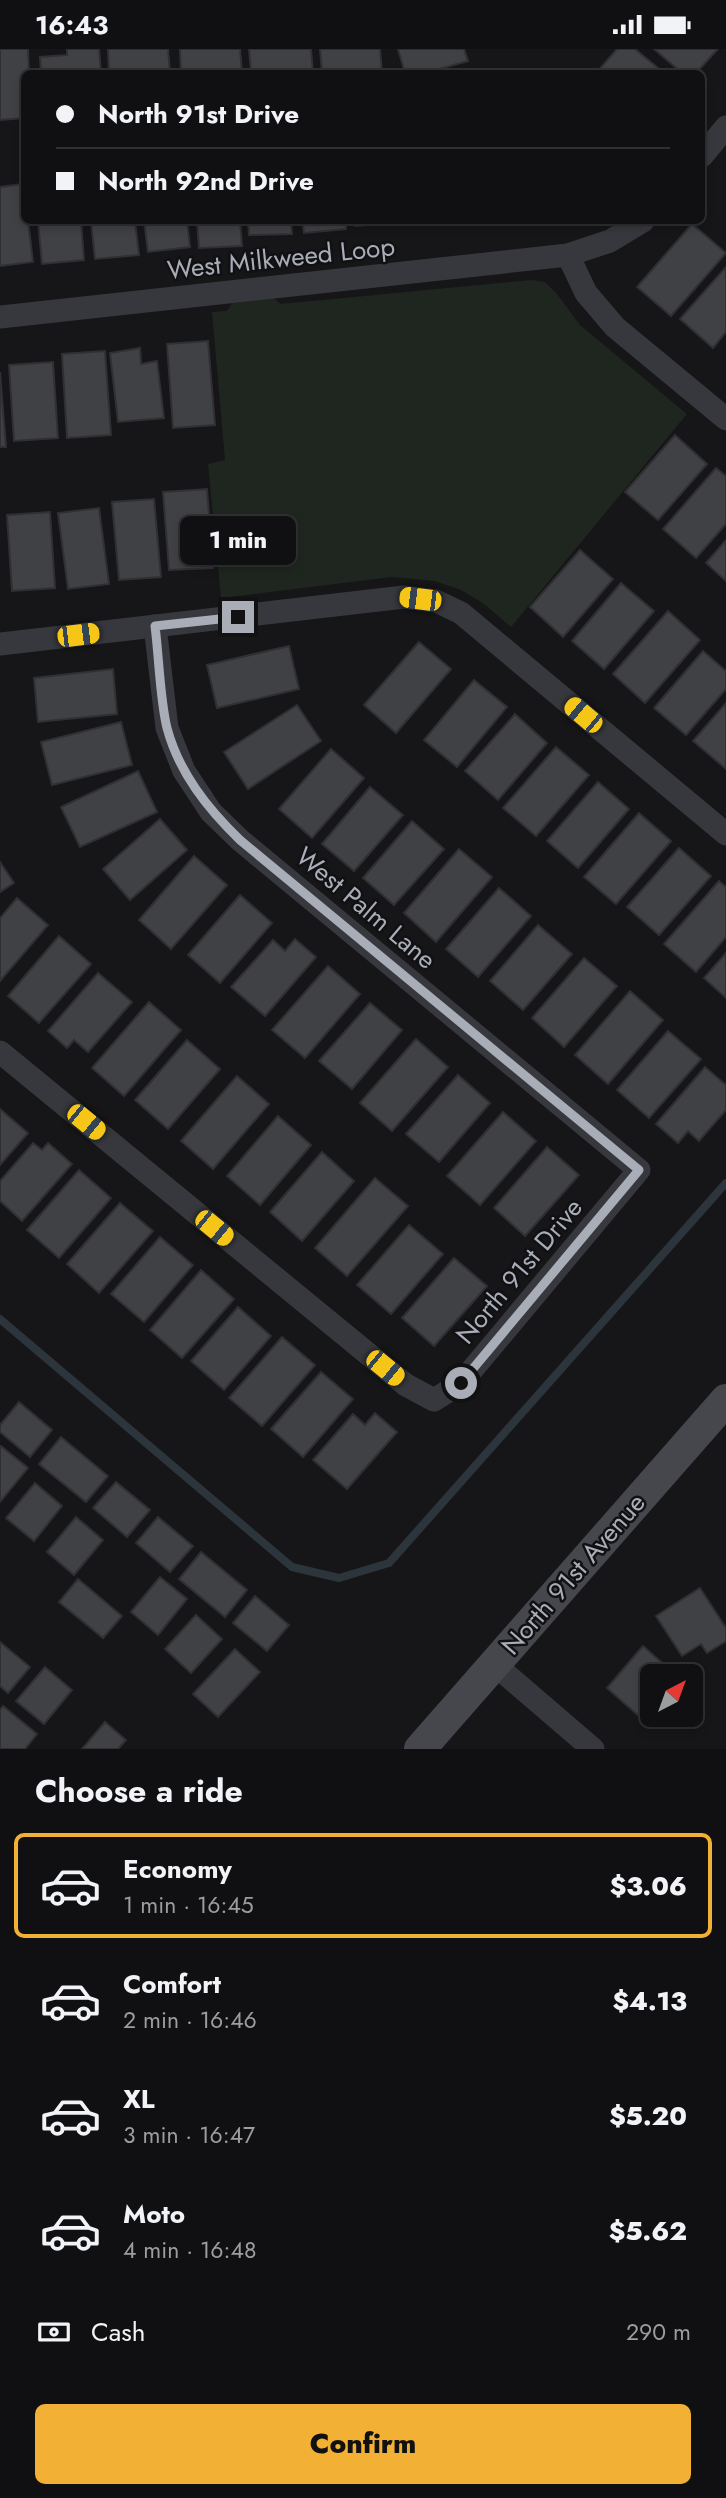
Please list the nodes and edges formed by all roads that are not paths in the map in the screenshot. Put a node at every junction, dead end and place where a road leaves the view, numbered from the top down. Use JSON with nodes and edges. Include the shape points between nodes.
{"nodes":[{"id":1,"x":726,"y":127,"type":"edge"},
{"id":2,"x":705,"y":152,"type":"edge"},
{"id":3,"x":638,"y":224,"type":"edge"},
{"id":4,"x":568,"y":255,"type":"junction"},
{"id":5,"x":0,"y":317,"type":"edge"},
{"id":6,"x":726,"y":419,"type":"edge"},
{"id":7,"x":155,"y":626,"type":"junction"},
{"id":8,"x":0,"y":644,"type":"edge"},
{"id":9,"x":726,"y":834,"type":"edge"},
{"id":10,"x":0,"y":1052,"type":"edge"},
{"id":11,"x":639,"y":1170,"type":"joint"},
{"id":12,"x":726,"y":1400,"type":"edge"},
{"id":13,"x":494,"y":1664,"type":"junction"},
{"id":14,"x":420,"y":1749,"type":"edge"},
{"id":15,"x":593,"y":1749,"type":"edge"}],
"edges":[{"from":1,"to":2,"type":"street"},
{"from":3,"to":4,"type":"street","name":"West Milkweed Loop","via":[[610,241]]},
{"from":4,"to":5,"type":"street","name":"West Milkweed Loop"},
{"from":4,"to":6,"type":"street","via":[[586,293],[615,327]]},
{"from":7,"to":8,"type":"street"},
{"from":7,"to":9,"type":"street","via":[[404,597],[436,601],[461,613]]},
{"from":7,"to":11,"type":"street","name":"West Palm Lane","via":[[167,728],[184,771],[211,812]]},
{"from":10,"to":11,"type":"street","name":"North 91st Drive","via":[[406,1385],[434,1400],[461,1383]]},
{"from":12,"to":13,"type":"main road","name":"North 91st Avenue"},
{"from":13,"to":14,"type":"main road","name":"North 91st Avenue"},
{"from":13,"to":15,"type":"street"}]}
